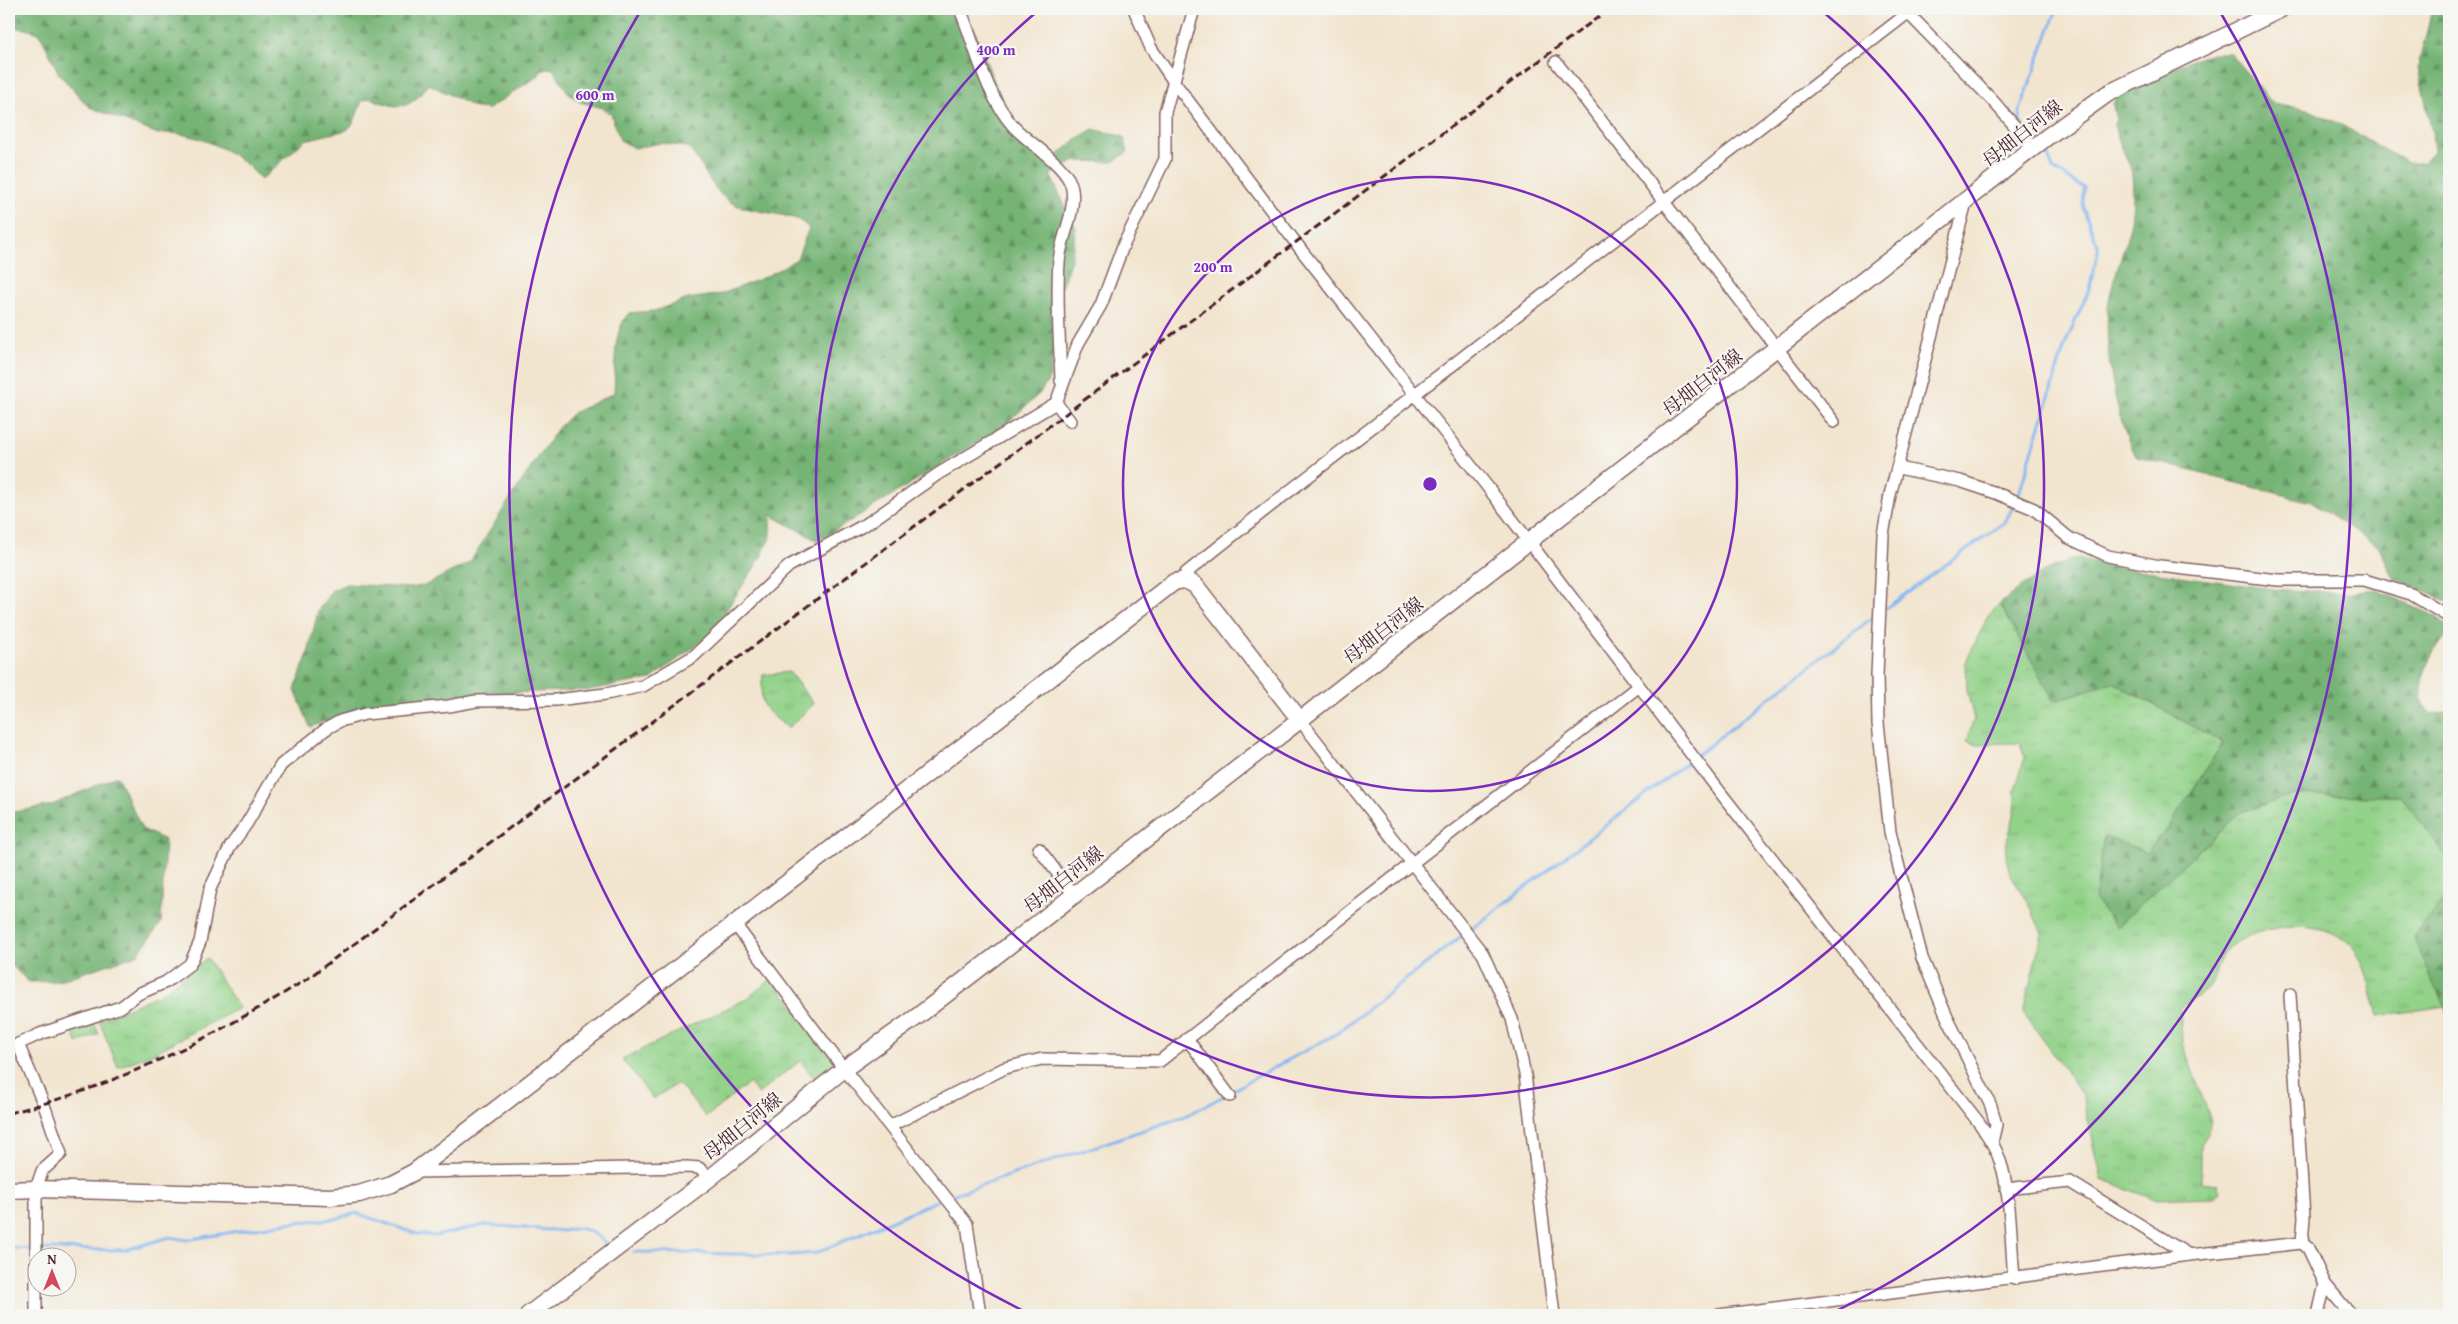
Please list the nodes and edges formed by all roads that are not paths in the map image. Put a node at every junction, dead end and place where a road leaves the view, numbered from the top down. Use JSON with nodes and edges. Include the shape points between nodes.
{"nodes":[{"id":1,"x":960,"y":9,"type":"edge"},
{"id":2,"x":1134,"y":9,"type":"edge"},
{"id":3,"x":1194,"y":9,"type":"edge"},
{"id":4,"x":2281,"y":9,"type":"edge"},
{"id":5,"x":1556,"y":62,"type":"dead end"},
{"id":6,"x":1174,"y":82,"type":"junction"},
{"id":7,"x":2033,"y":147,"type":"junction"},
{"id":8,"x":1664,"y":201,"type":"junction"},
{"id":9,"x":1966,"y":202,"type":"junction"},
{"id":10,"x":1778,"y":348,"type":"junction"},
{"id":11,"x":1061,"y":386,"type":"junction"},
{"id":12,"x":1415,"y":395,"type":"junction"},
{"id":13,"x":1056,"y":403,"type":"junction"},
{"id":14,"x":1070,"y":422,"type":"dead end"},
{"id":15,"x":1834,"y":422,"type":"dead end"},
{"id":16,"x":1898,"y":468,"type":"junction"},
{"id":17,"x":1529,"y":542,"type":"junction"},
{"id":18,"x":1185,"y":580,"type":"junction"},
{"id":19,"x":2449,"y":617,"type":"edge"},
{"id":20,"x":1638,"y":687,"type":"junction"},
{"id":21,"x":1300,"y":720,"type":"junction"},
{"id":22,"x":1039,"y":849,"type":"dead end"},
{"id":23,"x":1413,"y":864,"type":"junction"},
{"id":24,"x":1074,"y":895,"type":"junction"},
{"id":25,"x":734,"y":923,"type":"junction"},
{"id":26,"x":2290,"y":995,"type":"dead end"},
{"id":27,"x":1187,"y":1039,"type":"junction"},
{"id":28,"x":844,"y":1069,"type":"junction"},
{"id":29,"x":1230,"y":1096,"type":"dead end"},
{"id":30,"x":890,"y":1126,"type":"junction"},
{"id":31,"x":1992,"y":1142,"type":"junction"},
{"id":32,"x":414,"y":1172,"type":"junction"},
{"id":33,"x":710,"y":1178,"type":"junction"},
{"id":34,"x":36,"y":1189,"type":"junction"},
{"id":35,"x":2006,"y":1189,"type":"junction"},
{"id":36,"x":9,"y":1190,"type":"edge"},
{"id":37,"x":2302,"y":1243,"type":"junction"},
{"id":38,"x":2188,"y":1255,"type":"junction"},
{"id":39,"x":2014,"y":1279,"type":"junction"},
{"id":40,"x":2325,"y":1284,"type":"junction"},
{"id":41,"x":36,"y":1315,"type":"edge"},
{"id":42,"x":528,"y":1315,"type":"edge"},
{"id":43,"x":980,"y":1315,"type":"edge"},
{"id":44,"x":1554,"y":1315,"type":"edge"},
{"id":45,"x":1719,"y":1315,"type":"edge"},
{"id":46,"x":2318,"y":1315,"type":"edge"},
{"id":47,"x":2351,"y":1315,"type":"edge"}],
"edges":[{"from":1,"to":11,"type":"street","via":[[1000,107],[1014,127],[1051,159],[1072,188],[1072,212],[1058,262]]},
{"from":2,"to":6,"type":"street","via":[[1151,48]]},
{"from":3,"to":6,"type":"street"},
{"from":4,"to":7,"type":"main road","name":"母畑白河線","via":[[2107,94]]},
{"from":5,"to":8,"type":"street"},
{"from":6,"to":11,"type":"street","via":[[1165,112],[1165,159],[1123,246],[1101,305],[1078,344]]},
{"from":6,"to":12,"type":"street"},
{"from":7,"to":8,"type":"street","via":[[1908,13]]},
{"from":7,"to":9,"type":"main road","name":"母畑白河線"},
{"from":8,"to":10,"type":"street"},
{"from":8,"to":12,"type":"street"},
{"from":9,"to":10,"type":"main road","name":"母畑白河線"},
{"from":9,"to":16,"type":"street"},
{"from":10,"to":15,"type":"street"},
{"from":10,"to":17,"type":"main road","name":"母畑白河線"},
{"from":11,"to":13,"type":"street"},
{"from":12,"to":17,"type":"street"},
{"from":12,"to":18,"type":"street","via":[[1186,573]]},
{"from":13,"to":14,"type":"street"},
{"from":13,"to":34,"type":"street","via":[[938,474],[868,523],[789,566],[694,656],[643,686],[556,700],[476,701],[365,714],[340,721],[313,738],[281,764],[230,847],[210,889],[200,942],[190,964],[166,982],[138,994],[121,1007],[18,1044],[61,1154],[42,1171]]},
{"from":16,"to":19,"type":"street","via":[[1960,481],[1996,493],[2034,509],[2069,538],[2108,556],[2168,567],[2278,580],[2364,580],[2411,594]]},
{"from":16,"to":31,"type":"street","via":[[1883,535],[1877,675],[1884,788],[1894,851],[1922,958],[1991,1106],[1996,1125]]},
{"from":17,"to":20,"type":"street"},
{"from":17,"to":21,"type":"main road","name":"母畑白河線"},
{"from":18,"to":21,"type":"main road","via":[[1195,585]]},
{"from":18,"to":25,"type":"main road","via":[[1174,582]]},
{"from":20,"to":23,"type":"street"},
{"from":20,"to":31,"type":"street","via":[[1695,756]]},
{"from":21,"to":23,"type":"street"},
{"from":21,"to":24,"type":"main road","name":"母畑白河線"},
{"from":22,"to":24,"type":"street"},
{"from":23,"to":27,"type":"street"},
{"from":23,"to":44,"type":"street","via":[[1483,954],[1512,1019],[1525,1074]]},
{"from":24,"to":28,"type":"main road","name":"母畑白河線"},
{"from":25,"to":28,"type":"street"},
{"from":25,"to":32,"type":"main road"},
{"from":26,"to":37,"type":"street","via":[[2304,1217]]},
{"from":27,"to":29,"type":"street"},
{"from":27,"to":30,"type":"street","via":[[1155,1063],[1042,1059],[1020,1063]]},
{"from":28,"to":30,"type":"street"},
{"from":28,"to":33,"type":"main road","name":"母畑白河線"},
{"from":30,"to":43,"type":"street","via":[[967,1224]]},
{"from":31,"to":35,"type":"street","via":[[2001,1162]]},
{"from":32,"to":33,"type":"street","via":[[687,1167],[699,1168]]},
{"from":32,"to":34,"type":"main road","via":[[391,1184],[359,1194],[330,1196]]},
{"from":33,"to":42,"type":"main road","name":"母畑白河線"},
{"from":34,"to":36,"type":"main road"},
{"from":34,"to":41,"type":"street"},
{"from":35,"to":38,"type":"street","via":[[2070,1182]]},
{"from":35,"to":39,"type":"street"},
{"from":37,"to":38,"type":"street"},
{"from":37,"to":40,"type":"street","via":[[2308,1248]]},
{"from":38,"to":39,"type":"street"},
{"from":39,"to":45,"type":"street"},
{"from":40,"to":46,"type":"street"},
{"from":40,"to":47,"type":"street"}]}
